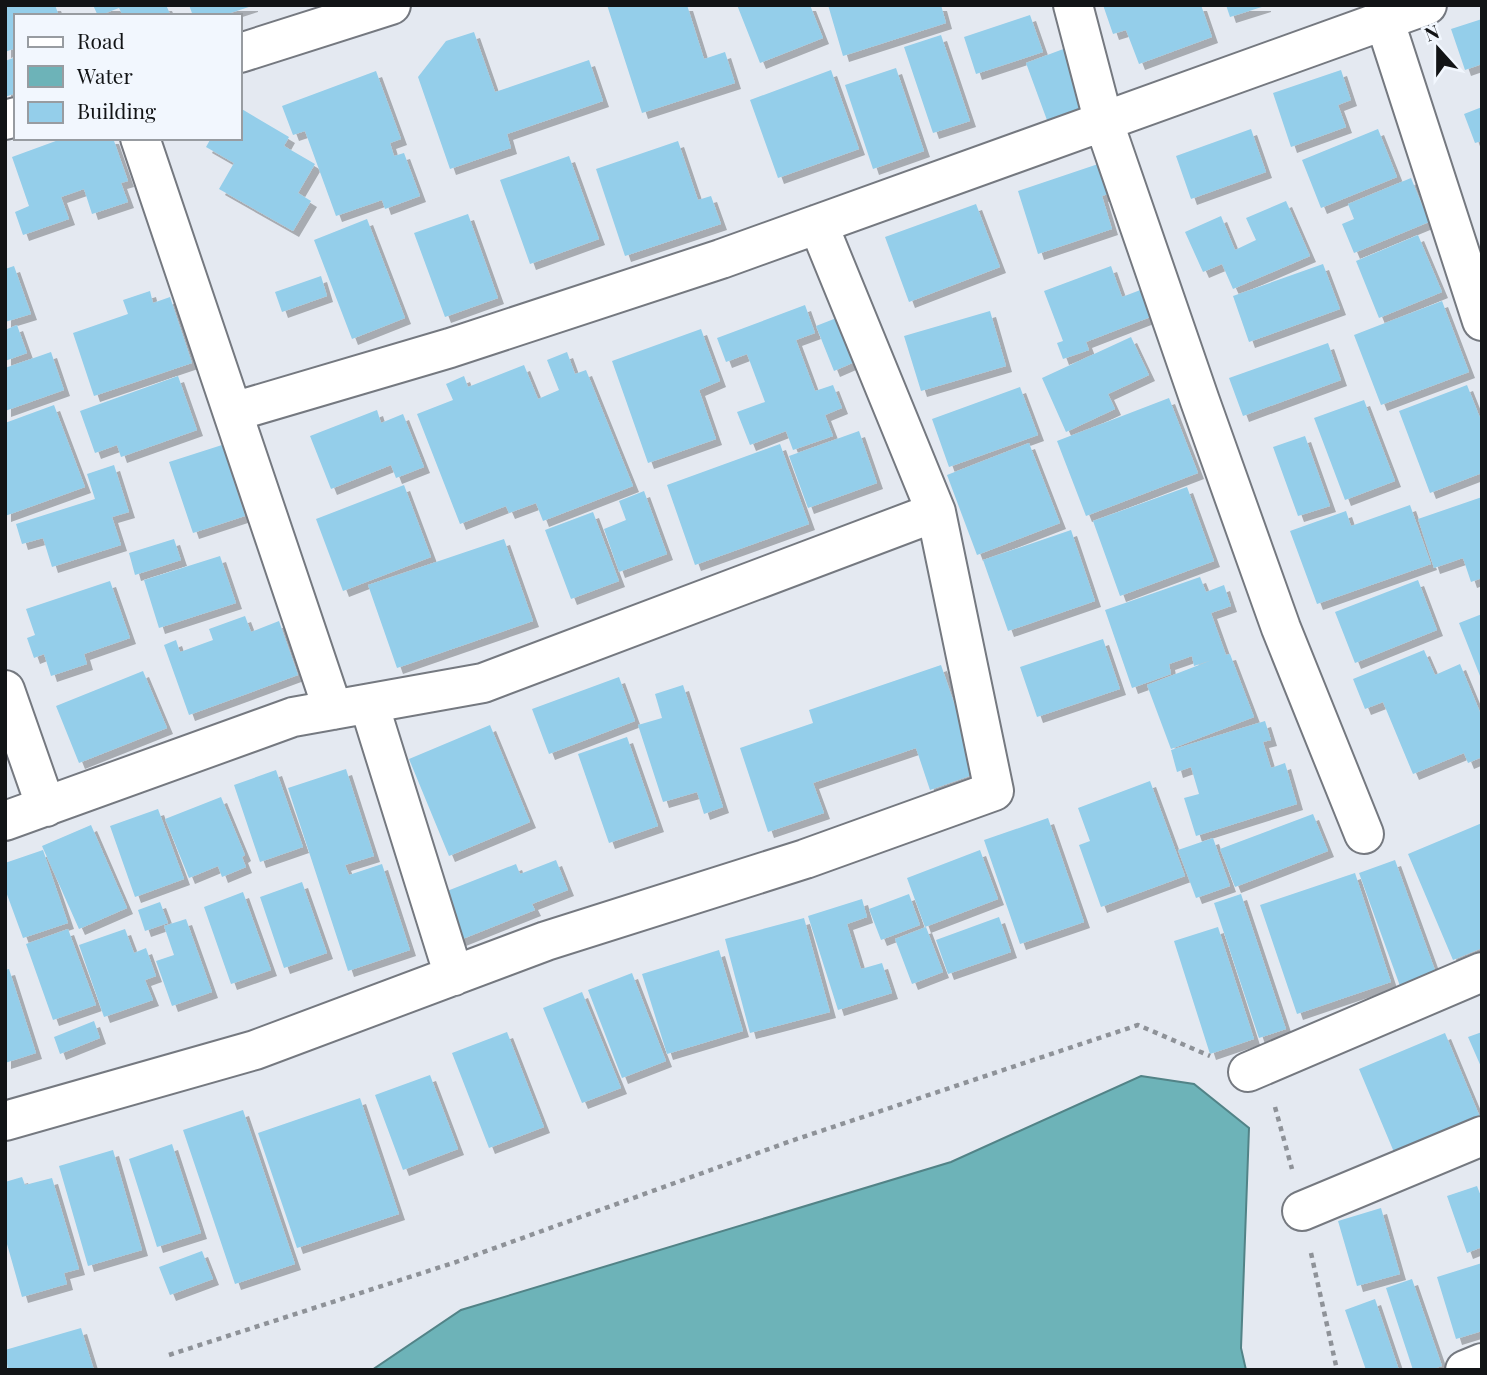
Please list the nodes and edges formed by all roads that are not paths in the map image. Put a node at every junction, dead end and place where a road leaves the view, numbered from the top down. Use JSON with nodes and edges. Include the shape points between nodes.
{"nodes":[{"id":1,"x":391,"y":5,"type":"edge"},
{"id":2,"x":1073,"y":5,"type":"edge"},
{"id":3,"x":1427,"y":5,"type":"edge"},
{"id":4,"x":1385,"y":22,"type":"junction"},
{"id":5,"x":242,"y":52,"type":"edge"},
{"id":6,"x":1104,"y":123,"type":"junction"},
{"id":7,"x":141,"y":140,"type":"edge"},
{"id":8,"x":818,"y":224,"type":"junction"},
{"id":9,"x":1482,"y":321,"type":"edge"},
{"id":10,"x":233,"y":412,"type":"junction"},
{"id":11,"x":936,"y":512,"type":"junction"},
{"id":12,"x":5,"y":690,"type":"edge"},
{"id":13,"x":351,"y":707,"type":"junction"},
{"id":14,"x":46,"y":807,"type":"junction"},
{"id":15,"x":5,"y":821,"type":"edge"},
{"id":16,"x":1364,"y":834,"type":"dead end"},
{"id":17,"x":1482,"y":971,"type":"edge"},
{"id":18,"x":454,"y":976,"type":"junction"},
{"id":19,"x":1248,"y":1072,"type":"road end"},
{"id":20,"x":5,"y":1121,"type":"edge"},
{"id":21,"x":1482,"y":1136,"type":"edge"},
{"id":22,"x":1302,"y":1211,"type":"dead end"},
{"id":23,"x":1482,"y":1363,"type":"edge"},
{"id":24,"x":1465,"y":1370,"type":"edge"}],
"edges":[{"from":1,"to":5,"type":"street"},
{"from":2,"to":6,"type":"street"},
{"from":3,"to":4,"type":"street"},
{"from":4,"to":6,"type":"street"},
{"from":4,"to":9,"type":"street"},
{"from":6,"to":8,"type":"street"},
{"from":6,"to":16,"type":"street","via":[[1281,628]]},
{"from":7,"to":10,"type":"street"},
{"from":8,"to":10,"type":"street","via":[[450,348]]},
{"from":8,"to":11,"type":"street"},
{"from":10,"to":13,"type":"street"},
{"from":11,"to":13,"type":"street","via":[[483,683]]},
{"from":11,"to":18,"type":"street","via":[[994,791]]},
{"from":12,"to":14,"type":"street"},
{"from":13,"to":14,"type":"street","via":[[293,717]]},
{"from":13,"to":18,"type":"street"},
{"from":14,"to":15,"type":"street"},
{"from":17,"to":19,"type":"street"},
{"from":18,"to":20,"type":"street","via":[[255,1050]]},
{"from":21,"to":22,"type":"street"},
{"from":23,"to":24,"type":"street"}]}
